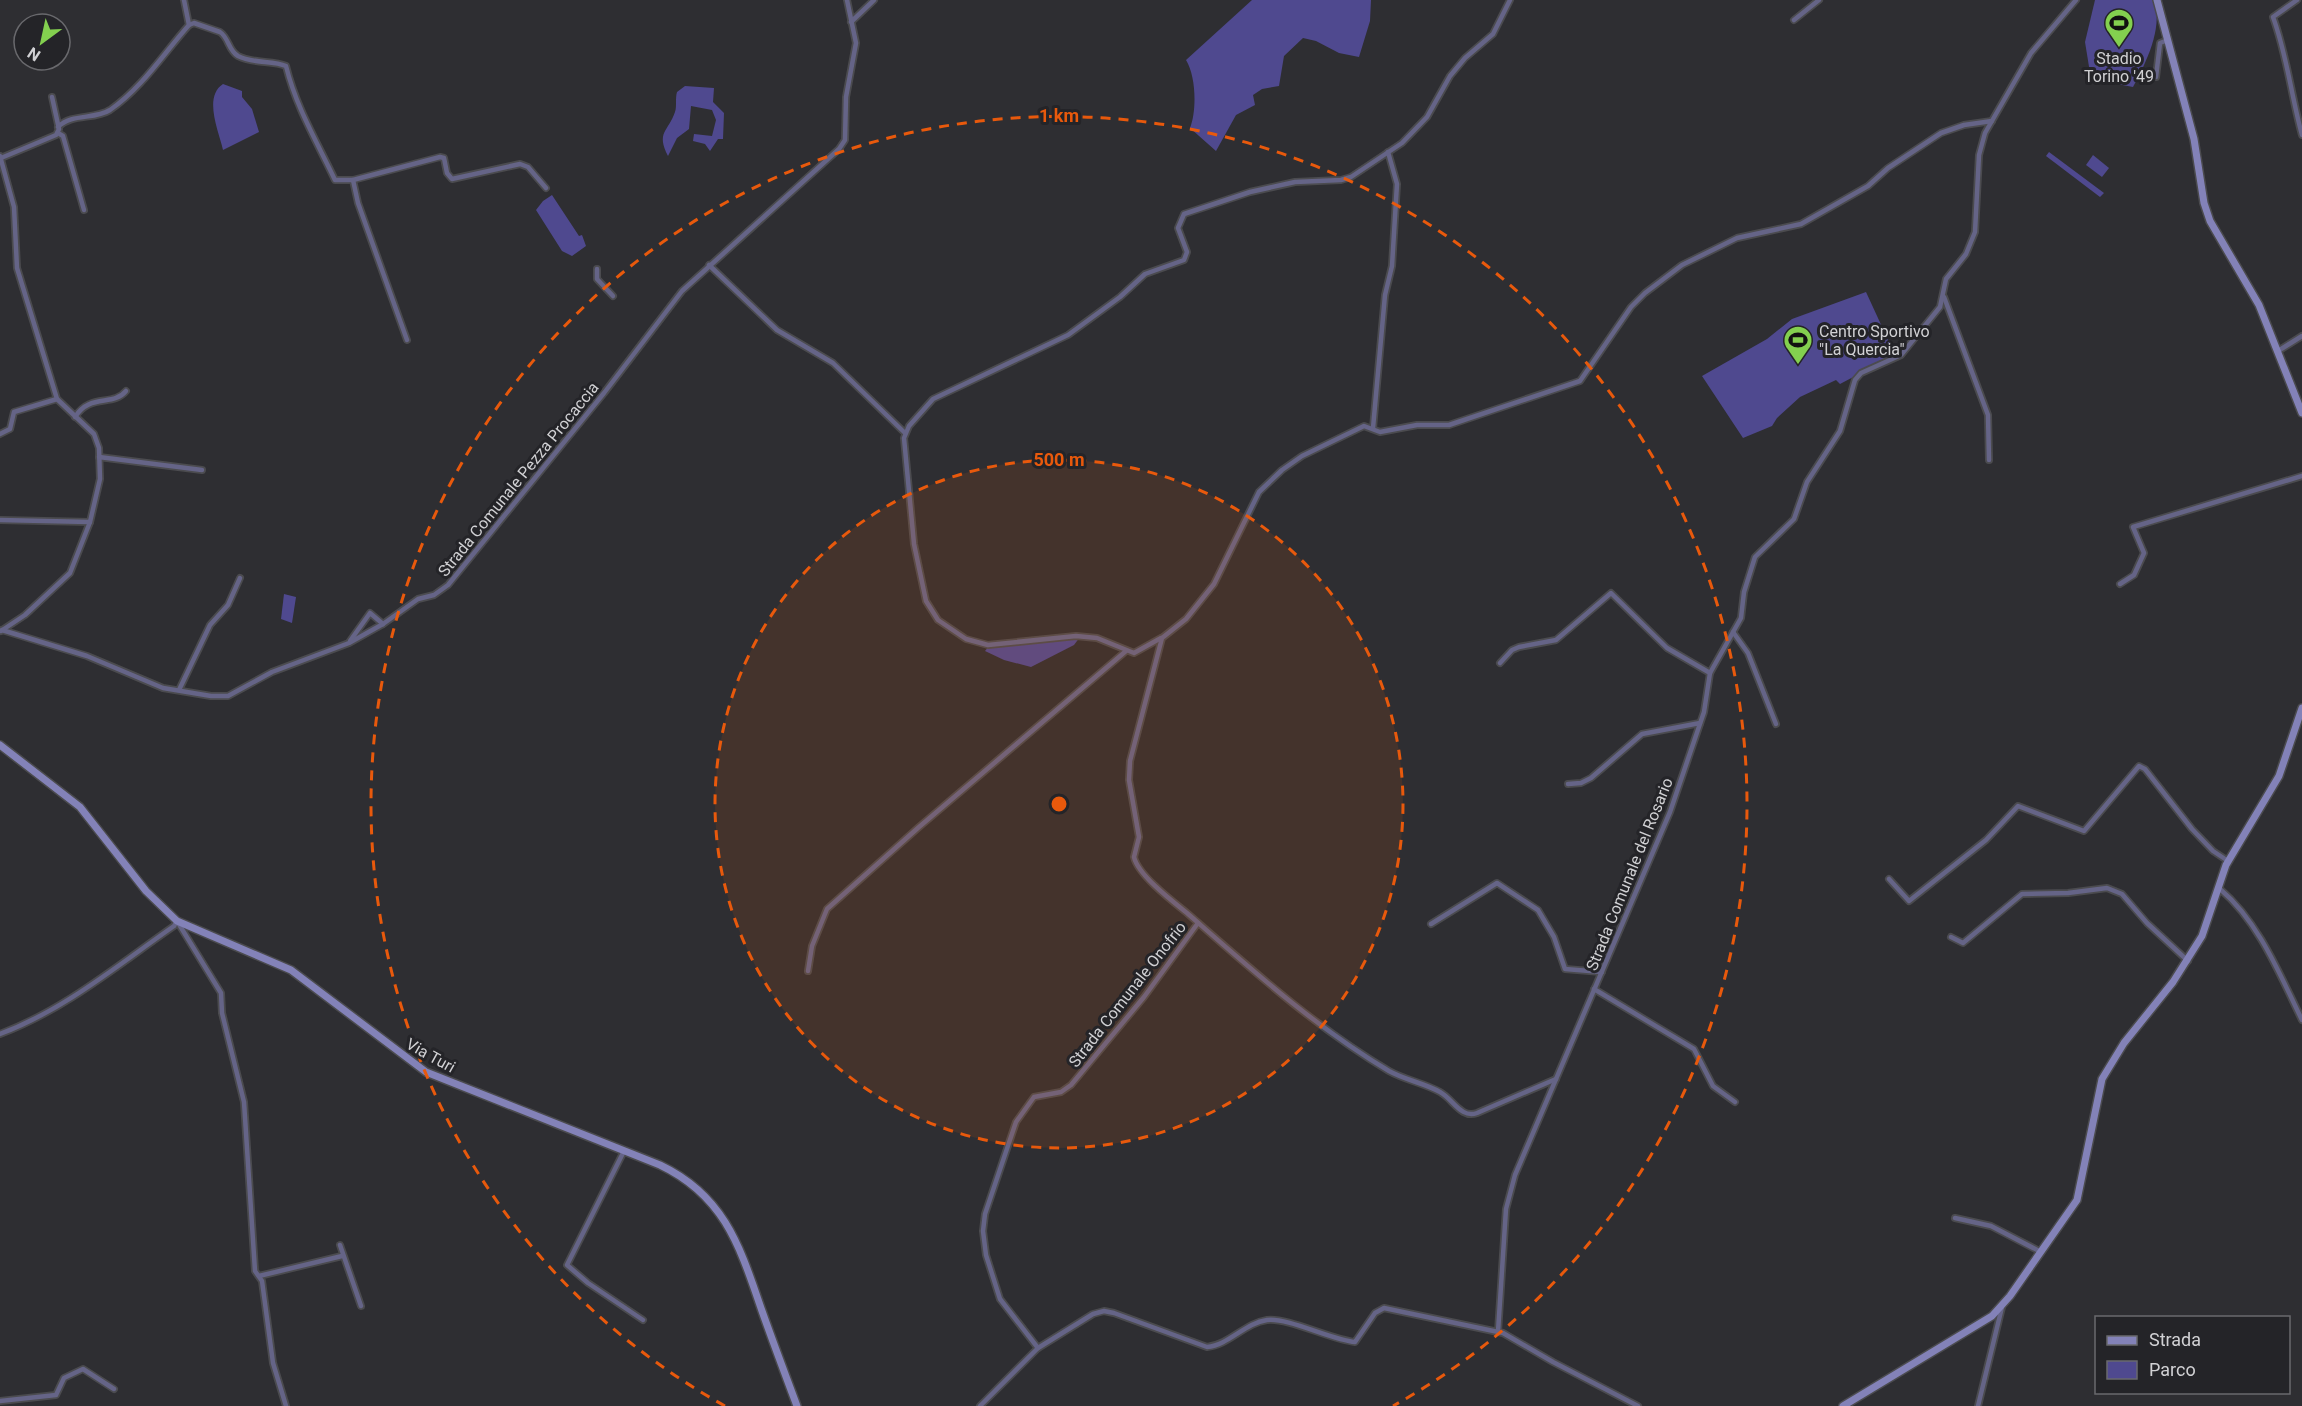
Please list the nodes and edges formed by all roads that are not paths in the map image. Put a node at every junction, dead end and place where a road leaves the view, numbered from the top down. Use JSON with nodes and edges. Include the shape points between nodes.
{"nodes":[{"id":1,"x":184,"y":0,"type":"edge"},
{"id":2,"x":847,"y":0,"type":"edge"},
{"id":3,"x":874,"y":0,"type":"edge"},
{"id":4,"x":1510,"y":0,"type":"edge"},
{"id":5,"x":1819,"y":0,"type":"edge"},
{"id":6,"x":2076,"y":0,"type":"edge"},
{"id":7,"x":2157,"y":0,"type":"edge"},
{"id":8,"x":2297,"y":0,"type":"edge"},
{"id":9,"x":1794,"y":20,"type":"dead end"},
{"id":10,"x":851,"y":22,"type":"junction"},
{"id":11,"x":189,"y":25,"type":"junction"},
{"id":12,"x":2168,"y":40,"type":"junction"},
{"id":13,"x":2156,"y":77,"type":"dead end"},
{"id":14,"x":51,"y":97,"type":"dead end"},
{"id":15,"x":1992,"y":121,"type":"junction"},
{"id":16,"x":58,"y":130,"type":"junction"},
{"id":17,"x":2302,"y":135,"type":"edge"},
{"id":18,"x":1388,"y":152,"type":"junction"},
{"id":19,"x":1,"y":157,"type":"edge"},
{"id":20,"x":475,"y":164,"type":"dead end"},
{"id":21,"x":476,"y":173,"type":"junction"},
{"id":22,"x":353,"y":180,"type":"junction"},
{"id":23,"x":546,"y":188,"type":"dead end"},
{"id":24,"x":84,"y":210,"type":"dead end"},
{"id":25,"x":709,"y":265,"type":"junction"},
{"id":26,"x":597,"y":269,"type":"dead end"},
{"id":27,"x":613,"y":296,"type":"dead end"},
{"id":28,"x":1943,"y":296,"type":"junction"},
{"id":29,"x":2302,"y":336,"type":"edge"},
{"id":30,"x":406,"y":340,"type":"dead end"},
{"id":31,"x":2278,"y":351,"type":"junction"},
{"id":32,"x":126,"y":391,"type":"dead end"},
{"id":33,"x":57,"y":399,"type":"junction"},
{"id":34,"x":2302,"y":413,"type":"edge"},
{"id":35,"x":75,"y":417,"type":"junction"},
{"id":36,"x":1373,"y":428,"type":"junction"},
{"id":37,"x":0,"y":434,"type":"edge"},
{"id":38,"x":905,"y":434,"type":"junction"},
{"id":39,"x":99,"y":457,"type":"junction"},
{"id":40,"x":1989,"y":460,"type":"dead end"},
{"id":41,"x":202,"y":470,"type":"dead end"},
{"id":42,"x":2302,"y":476,"type":"edge"},
{"id":43,"x":0,"y":520,"type":"edge"},
{"id":44,"x":90,"y":522,"type":"junction"},
{"id":45,"x":240,"y":579,"type":"dead end"},
{"id":46,"x":2120,"y":584,"type":"dead end"},
{"id":47,"x":383,"y":624,"type":"junction"},
{"id":48,"x":1,"y":631,"type":"edge"},
{"id":49,"x":1733,"y":632,"type":"junction"},
{"id":50,"x":1162,"y":638,"type":"junction"},
{"id":51,"x":349,"y":643,"type":"junction"},
{"id":52,"x":1126,"y":651,"type":"junction"},
{"id":53,"x":1500,"y":663,"type":"dead end"},
{"id":54,"x":1710,"y":673,"type":"junction"},
{"id":55,"x":179,"y":690,"type":"junction"},
{"id":56,"x":2302,"y":708,"type":"edge"},
{"id":57,"x":1700,"y":723,"type":"junction"},
{"id":58,"x":1776,"y":724,"type":"dead end"},
{"id":59,"x":0,"y":745,"type":"edge"},
{"id":60,"x":1568,"y":784,"type":"dead end"},
{"id":61,"x":2228,"y":861,"type":"junction"},
{"id":62,"x":1889,"y":879,"type":"dead end"},
{"id":63,"x":2220,"y":889,"type":"junction"},
{"id":64,"x":177,"y":921,"type":"junction"},
{"id":65,"x":1198,"y":923,"type":"junction"},
{"id":66,"x":1431,"y":924,"type":"dead end"},
{"id":67,"x":1950,"y":937,"type":"dead end"},
{"id":68,"x":2188,"y":961,"type":"junction"},
{"id":69,"x":808,"y":971,"type":"dead end"},
{"id":70,"x":1602,"y":972,"type":"junction"},
{"id":71,"x":1594,"y":989,"type":"junction"},
{"id":72,"x":2302,"y":1020,"type":"edge"},
{"id":73,"x":0,"y":1034,"type":"edge"},
{"id":74,"x":1556,"y":1079,"type":"junction"},
{"id":75,"x":1735,"y":1102,"type":"dead end"},
{"id":76,"x":624,"y":1151,"type":"junction"},
{"id":77,"x":1955,"y":1218,"type":"dead end"},
{"id":78,"x":340,"y":1245,"type":"dead end"},
{"id":79,"x":2041,"y":1252,"type":"junction"},
{"id":80,"x":342,"y":1256,"type":"junction"},
{"id":81,"x":259,"y":1276,"type":"junction"},
{"id":82,"x":361,"y":1306,"type":"dead end"},
{"id":83,"x":2002,"y":1306,"type":"junction"},
{"id":84,"x":644,"y":1320,"type":"dead end"},
{"id":85,"x":1498,"y":1332,"type":"junction"},
{"id":86,"x":1038,"y":1348,"type":"junction"},
{"id":87,"x":114,"y":1389,"type":"dead end"},
{"id":88,"x":0,"y":1401,"type":"edge"},
{"id":89,"x":286,"y":1406,"type":"edge"},
{"id":90,"x":797,"y":1406,"type":"edge"},
{"id":91,"x":980,"y":1406,"type":"edge"},
{"id":92,"x":1638,"y":1406,"type":"edge"},
{"id":93,"x":1843,"y":1406,"type":"edge"},
{"id":94,"x":1978,"y":1406,"type":"edge"}],
"edges":[{"from":1,"to":11,"type":"street"},
{"from":2,"to":10,"type":"street","name":"Strada Comunale Pezza Procaccia"},
{"from":3,"to":10,"type":"street"},
{"from":4,"to":18,"type":"street","via":[[1493,34],[1450,76],[1427,117]]},
{"from":5,"to":9,"type":"street"},
{"from":6,"to":15,"type":"street","name":"Strada Comunale del Rosario","via":[[2031,53]]},
{"from":7,"to":12,"type":"main road"},
{"from":8,"to":17,"type":"street","via":[[2273,17]]},
{"from":10,"to":25,"type":"street","name":"Strada Comunale Pezza Procaccia","via":[[856,43],[846,97],[845,140]]},
{"from":11,"to":16,"type":"street","via":[[141,83],[109,110],[65,120]]},
{"from":11,"to":22,"type":"street","via":[[194,23],[220,32],[238,56],[286,66],[298,109],[335,180]]},
{"from":12,"to":13,"type":"street","via":[[2160,43]]},
{"from":12,"to":31,"type":"main road","via":[[2210,221],[2259,305]]},
{"from":14,"to":16,"type":"street"},
{"from":15,"to":28,"type":"street","name":"Strada Comunale del Rosario","via":[[1979,155],[1975,232],[1966,254],[1948,275]]},
{"from":15,"to":36,"type":"street","via":[[1964,124],[1941,133],[1888,168],[1869,186],[1801,224],[1737,238],[1682,265],[1644,292],[1580,381],[1449,425],[1417,425],[1380,432]]},
{"from":16,"to":19,"type":"street","via":[[53,138]]},
{"from":16,"to":24,"type":"street"},
{"from":18,"to":36,"type":"street","via":[[1397,184],[1392,266],[1385,295]]},
{"from":18,"to":38,"type":"street","via":[[1341,180],[1295,182],[1184,213],[1178,228],[1187,252],[1184,260],[1145,274],[1068,335],[933,399]]},
{"from":19,"to":33,"type":"street","via":[[14,207],[17,268]]},
{"from":20,"to":21,"type":"street"},
{"from":21,"to":22,"type":"street","via":[[452,178],[440,157]]},
{"from":21,"to":23,"type":"street","via":[[520,164]]},
{"from":22,"to":30,"type":"street"},
{"from":25,"to":38,"type":"street","via":[[777,330],[833,363]]},
{"from":25,"to":47,"type":"street","name":"Strada Comunale Pezza Procaccia","via":[[682,291],[448,585],[434,595],[418,599]]},
{"from":26,"to":27,"type":"street","via":[[597,279]]},
{"from":28,"to":40,"type":"street","via":[[1988,415]]},
{"from":28,"to":49,"type":"street","name":"Strada Comunale del Rosario","via":[[1937,312],[1901,356],[1862,373],[1856,380],[1839,431],[1807,482],[1794,519],[1755,557],[1741,618]]},
{"from":29,"to":31,"type":"street"},
{"from":31,"to":34,"type":"main road"},
{"from":32,"to":35,"type":"street","via":[[84,405]]},
{"from":33,"to":35,"type":"street"},
{"from":33,"to":37,"type":"street","via":[[14,412],[10,429]]},
{"from":35,"to":39,"type":"street","via":[[94,434]]},
{"from":36,"to":50,"type":"street","via":[[1355,429],[1302,456],[1263,487],[1214,584],[1190,615]]},
{"from":38,"to":52,"type":"street","via":[[904,459],[914,544],[926,600],[938,620],[966,639],[988,645],[1076,636],[1097,638]]},
{"from":39,"to":41,"type":"street"},
{"from":39,"to":44,"type":"street","via":[[100,478]]},
{"from":42,"to":46,"type":"street","via":[[2133,527],[2144,553],[2134,575]]},
{"from":43,"to":44,"type":"street"},
{"from":44,"to":48,"type":"street","via":[[74,566],[65,579]]},
{"from":45,"to":55,"type":"street","via":[[228,605],[210,625]]},
{"from":47,"to":51,"type":"street","name":"Strada Comunale Pezza Procaccia"},
{"from":47,"to":51,"type":"street","via":[[370,613]]},
{"from":48,"to":55,"type":"street","name":"Strada Comunale Pezza Procaccia","via":[[87,656],[164,688]]},
{"from":49,"to":54,"type":"street","name":"Strada Comunale del Rosario"},
{"from":49,"to":58,"type":"street","via":[[1748,653]]},
{"from":50,"to":52,"type":"street","via":[[1134,653]]},
{"from":50,"to":65,"type":"street","via":[[1130,761],[1129,780],[1139,837],[1134,857],[1162,892]]},
{"from":51,"to":55,"type":"street","name":"Strada Comunale Pezza Procaccia","via":[[272,672],[228,696]]},
{"from":52,"to":69,"type":"street","via":[[827,909],[812,946]]},
{"from":53,"to":54,"type":"street","via":[[1519,647],[1556,640],[1611,593],[1667,648]]},
{"from":54,"to":57,"type":"street","name":"Strada Comunale del Rosario"},
{"from":56,"to":61,"type":"main road","via":[[2279,776]]},
{"from":57,"to":60,"type":"street","via":[[1642,734],[1587,781]]},
{"from":57,"to":70,"type":"street","name":"Strada Comunale del Rosario","via":[[1670,812]]},
{"from":59,"to":64,"type":"main road","name":"Via Turi","via":[[80,807],[146,891]]},
{"from":61,"to":62,"type":"street","via":[[2209,847],[2139,766],[2084,831],[2018,806],[1986,840],[1909,901]]},
{"from":61,"to":63,"type":"main road"},
{"from":63,"to":68,"type":"main road","via":[[2207,926]]},
{"from":63,"to":72,"type":"street","via":[[2272,959]]},
{"from":64,"to":73,"type":"street","via":[[61,1006]]},
{"from":64,"to":76,"type":"main road","name":"Via Turi","via":[[291,970],[426,1072]]},
{"from":64,"to":81,"type":"street","via":[[221,993],[222,1013],[244,1102],[255,1271]]},
{"from":65,"to":74,"type":"street","via":[[1266,982],[1359,1052],[1399,1076],[1440,1092],[1468,1115]]},
{"from":65,"to":86,"type":"street","name":"Strada Comunale Onofrio","via":[[1144,997],[1071,1085],[1061,1092],[1034,1097],[1016,1122],[985,1214],[983,1239],[1000,1299]]},
{"from":66,"to":70,"type":"street","via":[[1497,883],[1538,910],[1554,937],[1565,969]]},
{"from":67,"to":68,"type":"street","via":[[1963,943],[2022,894],[2107,888],[2122,894]]},
{"from":68,"to":79,"type":"main road","via":[[2106,1069],[2098,1091],[2077,1200]]},
{"from":70,"to":71,"type":"street","name":"Strada Comunale del Rosario"},
{"from":71,"to":74,"type":"street","name":"Strada Comunale del Rosario"},
{"from":71,"to":75,"type":"street","via":[[1694,1049],[1713,1086]]},
{"from":74,"to":85,"type":"street","name":"Strada Comunale del Rosario","via":[[1509,1196]]},
{"from":76,"to":84,"type":"street","via":[[567,1264],[588,1283]]},
{"from":76,"to":90,"type":"main road","name":"Via Turi","via":[[687,1180],[725,1220],[741,1251]]},
{"from":77,"to":79,"type":"street","via":[[1991,1226]]},
{"from":78,"to":80,"type":"street"},
{"from":79,"to":83,"type":"main road"},
{"from":80,"to":81,"type":"street"},
{"from":80,"to":82,"type":"street"},
{"from":81,"to":89,"type":"street","via":[[264,1286],[273,1363]]},
{"from":83,"to":93,"type":"main road","via":[[1982,1323]]},
{"from":83,"to":94,"type":"street"},
{"from":85,"to":86,"type":"street","via":[[1381,1309],[1355,1342],[1269,1320],[1207,1347],[1104,1311]]},
{"from":85,"to":92,"type":"street"},
{"from":86,"to":91,"type":"street"},
{"from":87,"to":88,"type":"street","via":[[83,1369],[64,1378],[56,1395]]}]}
